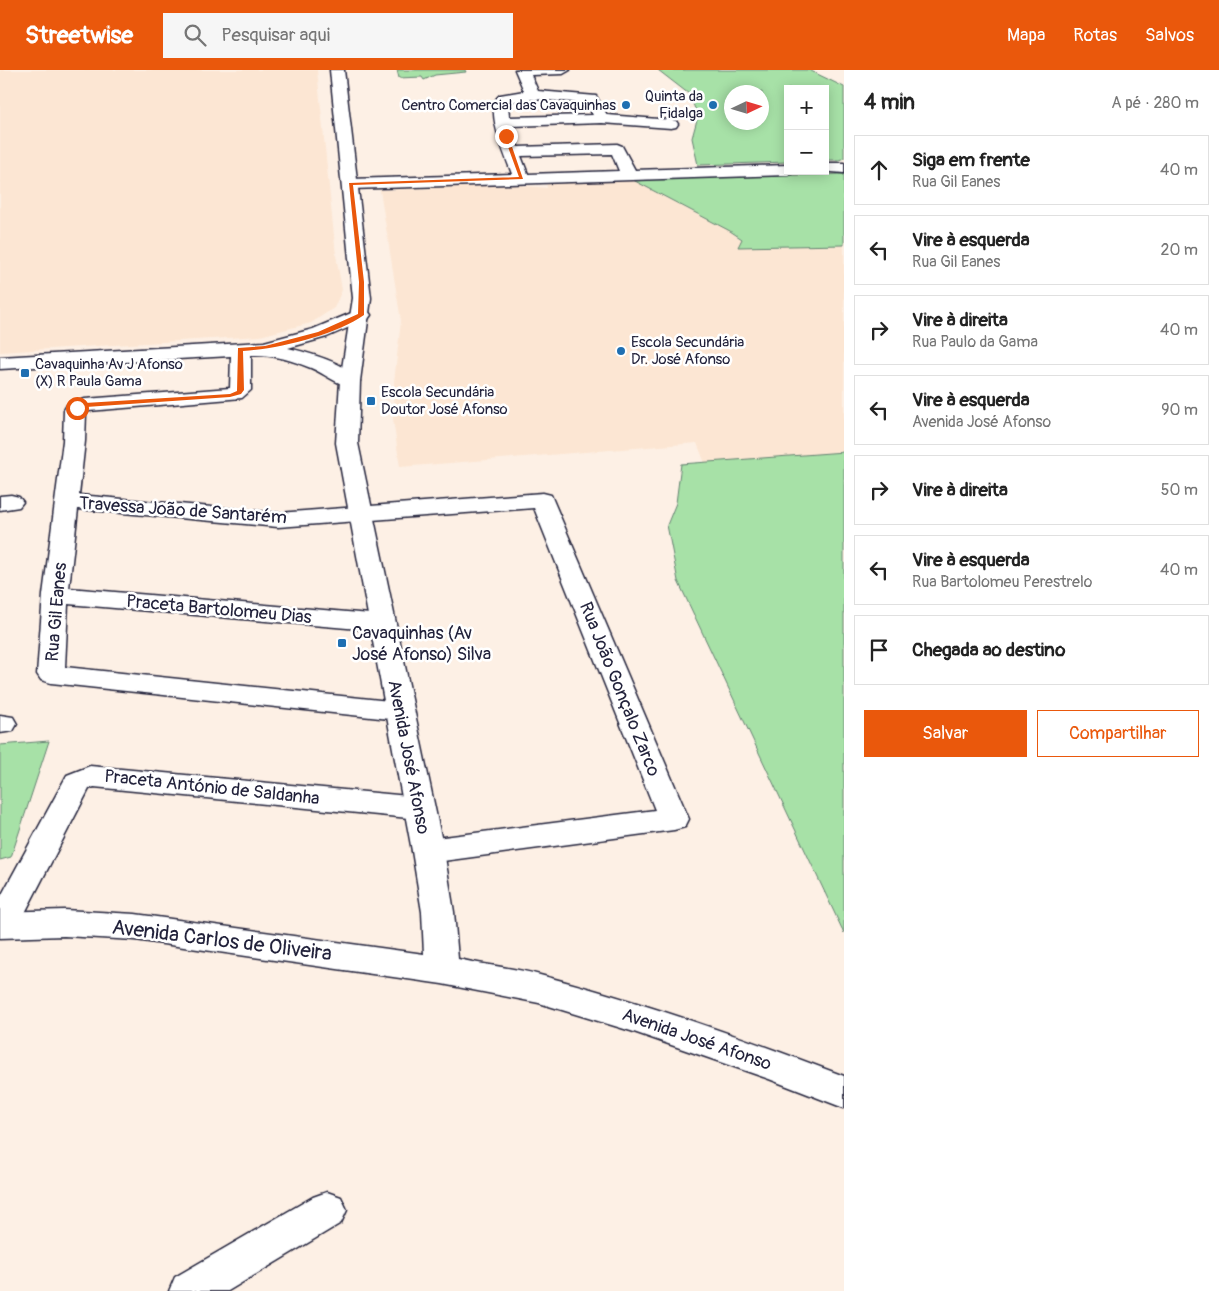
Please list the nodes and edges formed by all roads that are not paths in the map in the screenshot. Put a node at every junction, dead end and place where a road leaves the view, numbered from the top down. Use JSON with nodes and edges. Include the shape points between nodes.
{"nodes":[{"id":1,"x":336,"y":70,"type":"edge"},
{"id":2,"x":523,"y":70,"type":"edge"},
{"id":3,"x":563,"y":70,"type":"edge"},
{"id":4,"x":533,"y":95,"type":"junction"},
{"id":5,"x":602,"y":119,"type":"junction"},
{"id":6,"x":501,"y":122,"type":"junction"},
{"id":7,"x":671,"y":124,"type":"dead end"},
{"id":8,"x":512,"y":152,"type":"junction"},
{"id":9,"x":829,"y":168,"type":"edge"},
{"id":10,"x":844,"y":168,"type":"edge"},
{"id":11,"x":784,"y":170,"type":"edge"},
{"id":12,"x":629,"y":175,"type":"junction"},
{"id":13,"x":522,"y":178,"type":"junction"},
{"id":14,"x":351,"y":184,"type":"junction"},
{"id":15,"x":361,"y":315,"type":"junction"},
{"id":16,"x":265,"y":348,"type":"junction"},
{"id":17,"x":240,"y":349,"type":"junction"},
{"id":18,"x":0,"y":363,"type":"edge"},
{"id":19,"x":350,"y":381,"type":"junction"},
{"id":20,"x":66,"y":501,"type":"junction"},
{"id":21,"x":360,"y":514,"type":"junction"},
{"id":22,"x":56,"y":595,"type":"junction"},
{"id":23,"x":382,"y":624,"type":"junction"},
{"id":24,"x":399,"y":711,"type":"junction"},
{"id":25,"x":419,"y":808,"type":"junction"},
{"id":26,"x":428,"y":851,"type":"junction"},
{"id":27,"x":1,"y":925,"type":"edge"},
{"id":28,"x":442,"y":970,"type":"junction"},
{"id":29,"x":844,"y":1092,"type":"edge"},
{"id":30,"x":327,"y":1210,"type":"dead end"},
{"id":31,"x":190,"y":1291,"type":"edge"}],
"edges":[{"from":1,"to":14,"type":"street","name":"Avenida José Afonso"},
{"from":2,"to":3,"type":"street"},
{"from":2,"to":4,"type":"street"},
{"from":4,"to":5,"type":"street","via":[[591,99]]},
{"from":4,"to":6,"type":"street","via":[[503,99],[500,104]]},
{"from":5,"to":6,"type":"street"},
{"from":5,"to":7,"type":"street"},
{"from":6,"to":8,"type":"street"},
{"from":8,"to":12,"type":"street","via":[[617,149]]},
{"from":8,"to":13,"type":"street"},
{"from":9,"to":10,"type":"street"},
{"from":11,"to":12,"type":"street"},
{"from":12,"to":13,"type":"street"},
{"from":13,"to":14,"type":"street"},
{"from":14,"to":15,"type":"street","name":"Avenida José Afonso","via":[[362,282]]},
{"from":15,"to":16,"type":"street","via":[[320,333]]},
{"from":15,"to":19,"type":"street","name":"Avenida José Afonso"},
{"from":16,"to":17,"type":"street"},
{"from":16,"to":19,"type":"street","via":[[327,366]]},
{"from":17,"to":18,"type":"street"},
{"from":17,"to":20,"type":"street","name":"Rua Gil Eanes","via":[[241,390],[235,394],[85,405],[75,410]]},
{"from":19,"to":21,"type":"street","name":"Avenida José Afonso","via":[[347,443]]},
{"from":20,"to":21,"type":"street","name":"Travessa João de Santarém","via":[[278,520]]},
{"from":20,"to":22,"type":"street","name":"Rua Gil Eanes"},
{"from":21,"to":23,"type":"street","name":"Avenida José Afonso"},
{"from":21,"to":26,"type":"street","name":"Rua João Gonçalo Zarco","via":[[543,500],[674,819]]},
{"from":22,"to":23,"type":"street","name":"Praceta Bartolomeu Dias"},
{"from":22,"to":24,"type":"street","name":"Rua Gil Eanes","via":[[51,674]]},
{"from":23,"to":24,"type":"street","name":"Avenida José Afonso"},
{"from":24,"to":25,"type":"street","name":"Avenida José Afonso"},
{"from":25,"to":26,"type":"street","name":"Avenida José Afonso"},
{"from":25,"to":27,"type":"street","name":"Praceta António de Saldanha","via":[[90,776],[78,782]]},
{"from":26,"to":28,"type":"street","name":"Avenida José Afonso","via":[[438,912]]},
{"from":27,"to":28,"type":"street","name":"Avenida Carlos de Oliveira","via":[[64,923],[136,927]]},
{"from":28,"to":29,"type":"street","name":"Avenida José Afonso","via":[[540,990],[632,1017]]},
{"from":30,"to":31,"type":"street"}]}
